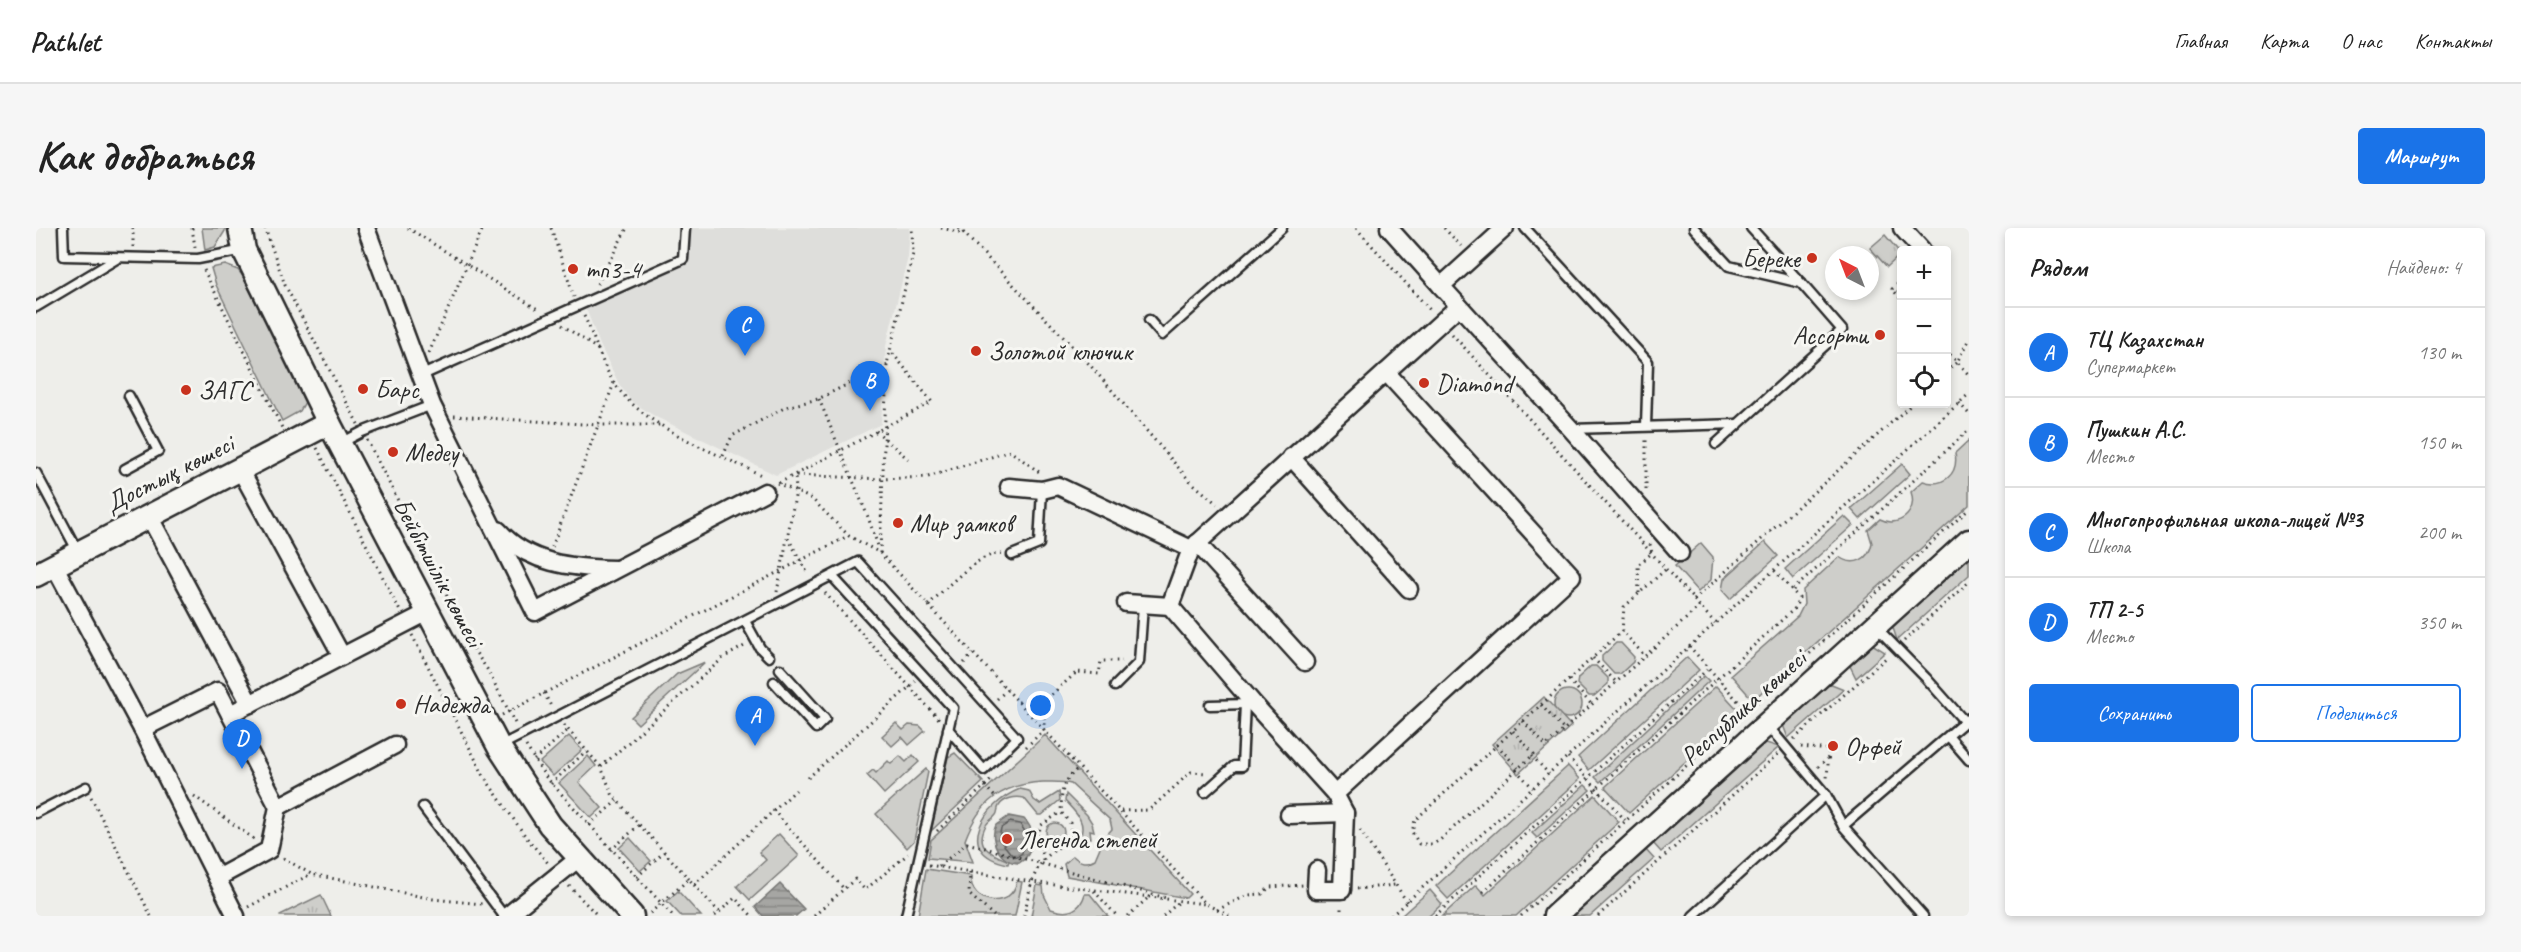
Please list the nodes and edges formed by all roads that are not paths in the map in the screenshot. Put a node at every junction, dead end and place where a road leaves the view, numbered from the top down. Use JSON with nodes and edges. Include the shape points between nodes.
{"nodes":[{"id":1,"x":63,"y":228,"type":"edge"},
{"id":2,"x":366,"y":228,"type":"edge"},
{"id":3,"x":685,"y":228,"type":"edge"},
{"id":4,"x":1282,"y":228,"type":"edge"},
{"id":5,"x":1389,"y":228,"type":"edge"},
{"id":6,"x":1505,"y":228,"type":"edge"},
{"id":7,"x":1525,"y":228,"type":"edge"},
{"id":8,"x":1694,"y":228,"type":"edge"},
{"id":9,"x":1751,"y":228,"type":"edge"},
{"id":10,"x":1902,"y":228,"type":"edge"},
{"id":11,"x":242,"y":239,"type":"edge"},
{"id":12,"x":1918,"y":246,"type":"edge"},
{"id":13,"x":119,"y":258,"type":"junction"},
{"id":14,"x":1801,"y":283,"type":"junction"},
{"id":15,"x":1441,"y":286,"type":"junction"},
{"id":16,"x":1459,"y":306,"type":"junction"},
{"id":17,"x":36,"y":307,"type":"edge"},
{"id":18,"x":1149,"y":320,"type":"dead end"},
{"id":19,"x":1386,"y":372,"type":"junction"},
{"id":20,"x":420,"y":376,"type":"junction"},
{"id":21,"x":129,"y":396,"type":"dead end"},
{"id":22,"x":435,"y":410,"type":"junction"},
{"id":23,"x":329,"y":423,"type":"junction"},
{"id":24,"x":1738,"y":424,"type":"junction"},
{"id":25,"x":1646,"y":426,"type":"junction"},
{"id":26,"x":1571,"y":429,"type":"junction"},
{"id":27,"x":340,"y":443,"type":"junction"},
{"id":28,"x":1716,"y":444,"type":"dead end"},
{"id":29,"x":1292,"y":457,"type":"junction"},
{"id":30,"x":125,"y":468,"type":"dead end"},
{"id":31,"x":240,"y":469,"type":"junction"},
{"id":32,"x":36,"y":473,"type":"edge"},
{"id":33,"x":772,"y":488,"type":"road end"},
{"id":34,"x":1009,"y":488,"type":"dead end"},
{"id":35,"x":1050,"y":488,"type":"junction"},
{"id":36,"x":149,"y":516,"type":"junction"},
{"id":37,"x":488,"y":518,"type":"junction"},
{"id":38,"x":1969,"y":540,"type":"edge"},
{"id":39,"x":1194,"y":546,"type":"junction"},
{"id":40,"x":78,"y":553,"type":"junction"},
{"id":41,"x":1680,"y":553,"type":"dead end"},
{"id":42,"x":1012,"y":555,"type":"road end"},
{"id":43,"x":617,"y":569,"type":"junction"},
{"id":44,"x":45,"y":570,"type":"edge"},
{"id":45,"x":832,"y":576,"type":"junction"},
{"id":46,"x":1408,"y":589,"type":"dead end"},
{"id":47,"x":1135,"y":604,"type":"joint"},
{"id":48,"x":1170,"y":606,"type":"junction"},
{"id":49,"x":428,"y":612,"type":"junction"},
{"id":50,"x":745,"y":621,"type":"junction"},
{"id":51,"x":1875,"y":626,"type":"junction"},
{"id":52,"x":342,"y":656,"type":"junction"},
{"id":53,"x":769,"y":657,"type":"dead end"},
{"id":54,"x":1305,"y":662,"type":"dead end"},
{"id":55,"x":780,"y":669,"type":"dead end"},
{"id":56,"x":774,"y":681,"type":"dead end"},
{"id":57,"x":1115,"y":686,"type":"dead end"},
{"id":58,"x":1249,"y":704,"type":"junction"},
{"id":59,"x":250,"y":705,"type":"junction"},
{"id":60,"x":1210,"y":705,"type":"dead end"},
{"id":61,"x":230,"y":714,"type":"junction"},
{"id":62,"x":1967,"y":720,"type":"edge"},
{"id":63,"x":1766,"y":724,"type":"junction"},
{"id":64,"x":142,"y":729,"type":"junction"},
{"id":65,"x":948,"y":729,"type":"junction"},
{"id":66,"x":1949,"y":737,"type":"junction"},
{"id":67,"x":395,"y":745,"type":"dead end"},
{"id":68,"x":499,"y":747,"type":"junction"},
{"id":69,"x":1969,"y":760,"type":"edge"},
{"id":70,"x":86,"y":787,"type":"road end"},
{"id":71,"x":1205,"y":792,"type":"dead end"},
{"id":72,"x":1335,"y":794,"type":"junction"},
{"id":73,"x":1826,"y":795,"type":"junction"},
{"id":74,"x":278,"y":807,"type":"junction"},
{"id":75,"x":423,"y":807,"type":"dead end"},
{"id":76,"x":36,"y":813,"type":"edge"},
{"id":77,"x":1345,"y":813,"type":"junction"},
{"id":78,"x":1289,"y":815,"type":"dead end"},
{"id":79,"x":1843,"y":826,"type":"junction"},
{"id":80,"x":579,"y":858,"type":"junction"},
{"id":81,"x":1317,"y":877,"type":"road end"},
{"id":82,"x":217,"y":878,"type":"junction"},
{"id":83,"x":503,"y":913,"type":"edge"},
{"id":84,"x":235,"y":915,"type":"edge"},
{"id":85,"x":632,"y":916,"type":"edge"},
{"id":86,"x":906,"y":916,"type":"edge"},
{"id":87,"x":1554,"y":916,"type":"edge"},
{"id":88,"x":1693,"y":916,"type":"edge"},
{"id":89,"x":1923,"y":916,"type":"edge"}],
"edges":[{"from":1,"to":13,"type":"lane","via":[[64,256]]},
{"from":2,"to":20,"type":"street"},
{"from":3,"to":20,"type":"lane","via":[[683,258]]},
{"from":4,"to":18,"type":"lane","via":[[1162,334]]},
{"from":5,"to":15,"type":"street"},
{"from":6,"to":15,"type":"street"},
{"from":7,"to":25,"type":"lane","via":[[1648,362]]},
{"from":8,"to":14,"type":"lane","via":[[1728,266]]},
{"from":9,"to":14,"type":"lane"},
{"from":10,"to":12,"type":"street"},
{"from":11,"to":13,"type":"lane","via":[[198,259]]},
{"from":11,"to":23,"type":"street","name":"Бейбітшілік көшесі"},
{"from":13,"to":17,"type":"lane"},
{"from":14,"to":24,"type":"lane","via":[[1842,330]]},
{"from":15,"to":16,"type":"street"},
{"from":16,"to":19,"type":"street"},
{"from":16,"to":26,"type":"street"},
{"from":19,"to":29,"type":"street"},
{"from":19,"to":72,"type":"street","via":[[1572,576]]},
{"from":20,"to":22,"type":"street"},
{"from":21,"to":30,"type":"lane","via":[[158,451]]},
{"from":22,"to":27,"type":"lane","via":[[362,432]]},
{"from":22,"to":37,"type":"street"},
{"from":23,"to":27,"type":"street","name":"Бейбітшілік көшесі"},
{"from":23,"to":31,"type":"street","name":"Достық көшесі"},
{"from":24,"to":25,"type":"lane"},
{"from":24,"to":28,"type":"lane"},
{"from":25,"to":26,"type":"lane"},
{"from":26,"to":41,"type":"street"},
{"from":27,"to":49,"type":"street","name":"Бейбітшілік көшесі"},
{"from":29,"to":39,"type":"street"},
{"from":29,"to":46,"type":"street"},
{"from":31,"to":36,"type":"street","name":"Достық көшесі"},
{"from":31,"to":52,"type":"street"},
{"from":32,"to":40,"type":"lane"},
{"from":33,"to":43,"type":"street"},
{"from":34,"to":35,"type":"street"},
{"from":35,"to":39,"type":"street"},
{"from":35,"to":42,"type":"lane","via":[[1039,544]]},
{"from":36,"to":40,"type":"street","name":"Достық көшесі"},
{"from":36,"to":59,"type":"street"},
{"from":37,"to":43,"type":"street","via":[[514,545],[546,561]]},
{"from":37,"to":43,"type":"street","via":[[535,612]]},
{"from":38,"to":51,"type":"street","name":"Республика көшесі"},
{"from":39,"to":48,"type":"street"},
{"from":39,"to":54,"type":"street"},
{"from":40,"to":44,"type":"street","name":"Достық көшесі"},
{"from":44,"to":64,"type":"street"},
{"from":45,"to":50,"type":"lane"},
{"from":45,"to":65,"type":"lane","via":[[953,708]]},
{"from":45,"to":65,"type":"lane","via":[[858,562],[1017,738],[984,770]]},
{"from":47,"to":48,"type":"street"},
{"from":47,"to":57,"type":"lane","via":[[1139,662]]},
{"from":48,"to":58,"type":"street"},
{"from":49,"to":52,"type":"street"},
{"from":49,"to":68,"type":"street","name":"Бейбітшілік көшесі"},
{"from":50,"to":53,"type":"lane"},
{"from":50,"to":68,"type":"lane"},
{"from":51,"to":62,"type":"lane"},
{"from":51,"to":63,"type":"street","name":"Республика көшесі"},
{"from":52,"to":59,"type":"street"},
{"from":55,"to":56,"type":"lane","via":[[825,719],[816,728]]},
{"from":58,"to":60,"type":"lane"},
{"from":58,"to":71,"type":"lane","via":[[1242,766],[1234,766]]},
{"from":58,"to":72,"type":"street"},
{"from":59,"to":61,"type":"street"},
{"from":61,"to":64,"type":"street","via":[[218,691]]},
{"from":61,"to":74,"type":"street"},
{"from":62,"to":66,"type":"lane"},
{"from":63,"to":73,"type":"lane"},
{"from":63,"to":87,"type":"street","name":"Республика көшесі"},
{"from":64,"to":82,"type":"street"},
{"from":65,"to":86,"type":"lane"},
{"from":66,"to":69,"type":"lane"},
{"from":66,"to":79,"type":"lane"},
{"from":67,"to":74,"type":"street"},
{"from":68,"to":80,"type":"street","name":"Бейбітшілік көшесі","via":[[536,806]]},
{"from":70,"to":76,"type":"lane"},
{"from":72,"to":77,"type":"street"},
{"from":73,"to":79,"type":"lane"},
{"from":73,"to":88,"type":"lane"},
{"from":74,"to":82,"type":"street","via":[[269,850]]},
{"from":75,"to":83,"type":"lane"},
{"from":77,"to":78,"type":"street"},
{"from":77,"to":81,"type":"street","via":[[1342,890],[1316,890]]},
{"from":79,"to":89,"type":"lane"},
{"from":80,"to":83,"type":"street"},
{"from":80,"to":85,"type":"street","name":"Бейбітшілік көшесі"},
{"from":82,"to":84,"type":"street"}]}
